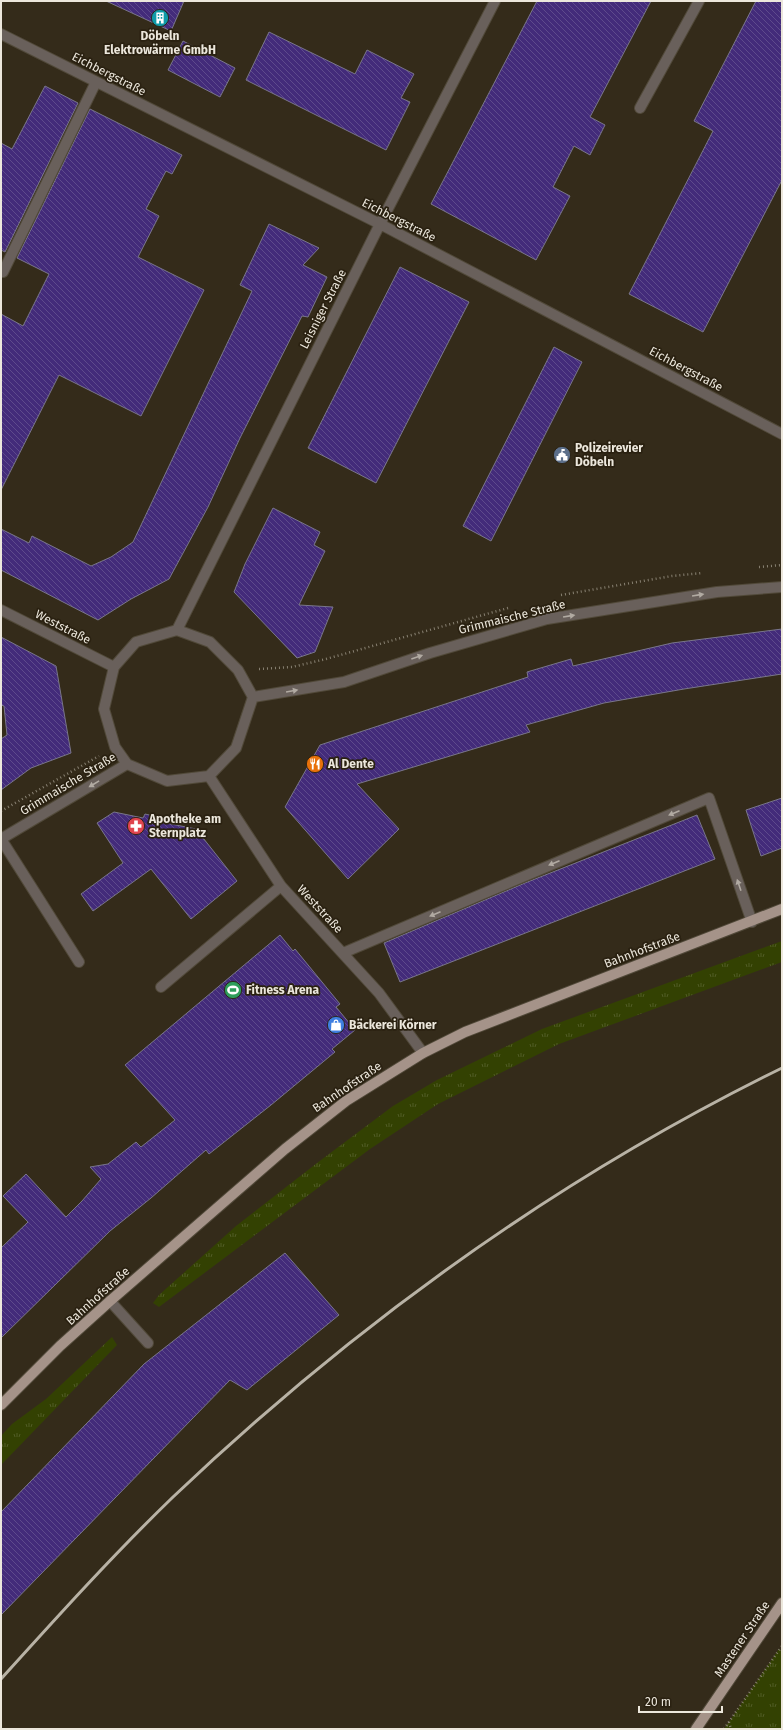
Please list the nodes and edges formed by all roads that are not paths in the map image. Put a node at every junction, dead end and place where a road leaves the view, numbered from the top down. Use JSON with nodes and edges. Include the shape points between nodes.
{"nodes":[{"id":1,"x":495,"y":1,"type":"edge"},
{"id":2,"x":699,"y":1,"type":"edge"},
{"id":3,"x":1,"y":34,"type":"edge"},
{"id":4,"x":96,"y":82,"type":"junction"},
{"id":5,"x":640,"y":108,"type":"dead end"},
{"id":6,"x":380,"y":224,"type":"junction"},
{"id":7,"x":3,"y":272,"type":"dead end"},
{"id":8,"x":782,"y":434,"type":"edge"},
{"id":9,"x":782,"y":587,"type":"edge"},
{"id":10,"x":1,"y":610,"type":"edge"},
{"id":11,"x":177,"y":630,"type":"junction"},
{"id":12,"x":114,"y":667,"type":"junction"},
{"id":13,"x":253,"y":697,"type":"junction"},
{"id":14,"x":127,"y":764,"type":"junction"},
{"id":15,"x":208,"y":776,"type":"junction"},
{"id":16,"x":1,"y":839,"type":"edge"},
{"id":17,"x":281,"y":886,"type":"junction"},
{"id":18,"x":782,"y":909,"type":"edge"},
{"id":19,"x":752,"y":922,"type":"junction"},
{"id":20,"x":343,"y":953,"type":"junction"},
{"id":21,"x":79,"y":962,"type":"dead end"},
{"id":22,"x":161,"y":987,"type":"dead end"},
{"id":23,"x":423,"y":1053,"type":"junction"},
{"id":24,"x":110,"y":1301,"type":"junction"},
{"id":25,"x":148,"y":1343,"type":"dead end"},
{"id":26,"x":1,"y":1405,"type":"edge"},
{"id":27,"x":782,"y":1603,"type":"edge"},
{"id":28,"x":696,"y":1729,"type":"edge"}],
"edges":[{"from":1,"to":6,"type":"street","name":"Leisniger Straße"},
{"from":2,"to":5,"type":"street"},
{"from":3,"to":4,"type":"street","name":"Eichbergstraße"},
{"from":4,"to":6,"type":"street","name":"Eichbergstraße"},
{"from":4,"to":7,"type":"street"},
{"from":6,"to":8,"type":"street","name":"Eichbergstraße"},
{"from":6,"to":11,"type":"street","name":"Leisniger Straße"},
{"from":13,"to":9,"type":"street","name":"Grimmaische Straße","one_way":true,"via":[[344,682],[430,653],[547,619],[717,592]]},
{"from":10,"to":12,"type":"street","name":"Weststraße"},
{"from":11,"to":12,"type":"street","via":[[136,642]]},
{"from":11,"to":13,"type":"street","via":[[210,642],[238,670]]},
{"from":12,"to":14,"type":"street","via":[[104,709],[115,747]]},
{"from":13,"to":15,"type":"street","via":[[236,748]]},
{"from":14,"to":15,"type":"street","via":[[168,781]]},
{"from":14,"to":16,"type":"street","name":"Grimmaische Straße","one_way":true},
{"from":15,"to":17,"type":"street","name":"Weststraße"},
{"from":16,"to":21,"type":"street"},
{"from":17,"to":20,"type":"street","name":"Weststraße"},
{"from":17,"to":22,"type":"street"},
{"from":18,"to":19,"type":"main road","name":"Bahnhofstraße"},
{"from":19,"to":20,"type":"street","one_way":true,"via":[[709,798]]},
{"from":19,"to":23,"type":"main road","name":"Bahnhofstraße","via":[[472,1029]]},
{"from":20,"to":23,"type":"street","name":"Weststraße","via":[[379,993]]},
{"from":23,"to":24,"type":"main road","name":"Bahnhofstraße","via":[[346,1101],[285,1149]]},
{"from":24,"to":25,"type":"street"},
{"from":24,"to":26,"type":"main road","name":"Bahnhofstraße"},
{"from":27,"to":28,"type":"main road","name":"Mastener Straße"}]}
